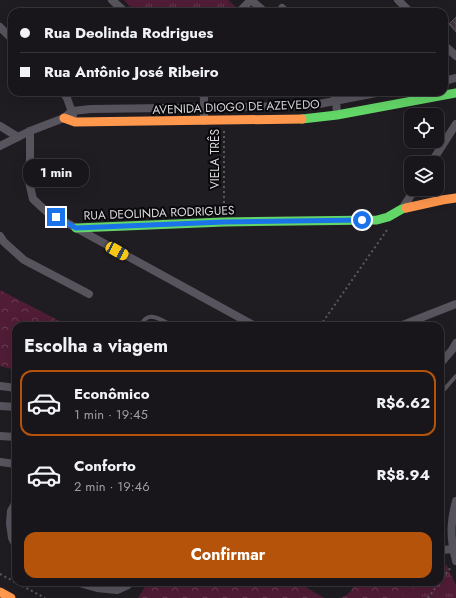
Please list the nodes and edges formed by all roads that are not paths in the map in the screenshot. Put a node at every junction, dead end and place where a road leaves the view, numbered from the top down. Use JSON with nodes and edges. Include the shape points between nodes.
{"nodes":[{"id":1,"x":112,"y":0,"type":"edge"},
{"id":2,"x":251,"y":0,"type":"edge"},
{"id":3,"x":398,"y":0,"type":"edge"},
{"id":4,"x":120,"y":8,"type":"edge"},
{"id":5,"x":242,"y":8,"type":"edge"},
{"id":6,"x":260,"y":8,"type":"edge"},
{"id":7,"x":406,"y":8,"type":"edge"},
{"id":8,"x":0,"y":27,"type":"edge"},
{"id":9,"x":8,"y":35,"type":"edge"},
{"id":10,"x":448,"y":49,"type":"edge"},
{"id":11,"x":456,"y":56,"type":"edge"},
{"id":12,"x":66,"y":96,"type":"edge"},
{"id":13,"x":203,"y":96,"type":"edge"},
{"id":14,"x":335,"y":96,"type":"edge"},
{"id":15,"x":357,"y":96,"type":"edge"},
{"id":16,"x":440,"y":96,"type":"edge"},
{"id":17,"x":205,"y":107,"type":"junction"},
{"id":18,"x":219,"y":107,"type":"junction"},
{"id":19,"x":72,"y":111,"type":"junction"},
{"id":20,"x":357,"y":112,"type":"junction"},
{"id":21,"x":337,"y":115,"type":"junction"},
{"id":22,"x":64,"y":118,"type":"junction"},
{"id":23,"x":204,"y":121,"type":"junction"},
{"id":24,"x":224,"y":121,"type":"junction"},
{"id":25,"x":75,"y":122,"type":"junction"},
{"id":26,"x":456,"y":124,"type":"edge"},
{"id":27,"x":0,"y":126,"type":"edge"},
{"id":28,"x":30,"y":131,"type":"junction"},
{"id":29,"x":18,"y":137,"type":"junction"},
{"id":30,"x":0,"y":146,"type":"edge"},
{"id":31,"x":435,"y":156,"type":"edge"},
{"id":32,"x":410,"y":196,"type":"edge"},
{"id":33,"x":456,"y":198,"type":"edge"},
{"id":34,"x":402,"y":209,"type":"junction"},
{"id":35,"x":76,"y":228,"type":"junction"},
{"id":36,"x":0,"y":236,"type":"edge"},
{"id":37,"x":89,"y":294,"type":"dead end"},
{"id":38,"x":456,"y":304,"type":"edge"},
{"id":39,"x":143,"y":322,"type":"edge"},
{"id":40,"x":165,"y":322,"type":"edge"},
{"id":41,"x":248,"y":322,"type":"edge"},
{"id":42,"x":410,"y":322,"type":"edge"},
{"id":43,"x":456,"y":343,"type":"edge"},
{"id":44,"x":444,"y":359,"type":"edge"},
{"id":45,"x":456,"y":376,"type":"edge"},
{"id":46,"x":0,"y":386,"type":"edge"},
{"id":47,"x":12,"y":388,"type":"edge"},
{"id":48,"x":444,"y":390,"type":"edge"},
{"id":49,"x":0,"y":406,"type":"edge"},
{"id":50,"x":12,"y":407,"type":"edge"},
{"id":51,"x":0,"y":436,"type":"edge"},
{"id":52,"x":12,"y":437,"type":"edge"},
{"id":53,"x":0,"y":462,"type":"edge"},
{"id":54,"x":12,"y":464,"type":"edge"},
{"id":55,"x":456,"y":501,"type":"edge"},
{"id":56,"x":12,"y":509,"type":"edge"},
{"id":57,"x":12,"y":538,"type":"edge"},
{"id":58,"x":454,"y":549,"type":"edge"},
{"id":59,"x":444,"y":550,"type":"edge"},
{"id":60,"x":456,"y":560,"type":"edge"},
{"id":61,"x":90,"y":586,"type":"edge"},
{"id":62,"x":126,"y":586,"type":"edge"},
{"id":63,"x":0,"y":592,"type":"edge"},
{"id":64,"x":11,"y":598,"type":"edge"}],
"edges":[{"from":1,"to":4,"type":"street"},
{"from":2,"to":5,"type":"street"},
{"from":2,"to":6,"type":"street"},
{"from":3,"to":7,"type":"street"},
{"from":8,"to":9,"type":"street"},
{"from":10,"to":11,"type":"street"},
{"from":12,"to":19,"type":"street"},
{"from":13,"to":17,"type":"street"},
{"from":14,"to":18,"type":"street","name":"AVENIDA DIOGO DE AZEVEDO","via":[[314,105]]},
{"from":14,"to":21,"type":"street"},
{"from":15,"to":20,"type":"street"},
{"from":16,"to":20,"type":"main road","name":"AVENIDA DIOGO DE AZEVEDO"},
{"from":17,"to":18,"type":"street","name":"AVENIDA DIOGO DE AZEVEDO"},
{"from":17,"to":19,"type":"street","name":"AVENIDA DIOGO DE AZEVEDO","via":[[91,108]]},
{"from":17,"to":23,"type":"street"},
{"from":18,"to":24,"type":"street"},
{"from":19,"to":22,"type":"street"},
{"from":19,"to":25,"type":"street"},
{"from":20,"to":21,"type":"main road","name":"AVENIDA DIOGO DE AZEVEDO"},
{"from":21,"to":24,"type":"main road","name":"AVENIDA DIOGO DE AZEVEDO","via":[[309,119]]},
{"from":22,"to":25,"type":"main road","name":"AVENIDA DIOGO DE AZEVEDO"},
{"from":22,"to":28,"type":"street"},
{"from":23,"to":24,"type":"main road","name":"AVENIDA DIOGO DE AZEVEDO"},
{"from":23,"to":25,"type":"main road","name":"AVENIDA DIOGO DE AZEVEDO"},
{"from":26,"to":31,"type":"street"},
{"from":27,"to":29,"type":"street"},
{"from":28,"to":29,"type":"street"},
{"from":28,"to":35,"type":"street","via":[[29,182],[33,199],[47,212]]},
{"from":29,"to":30,"type":"street"},
{"from":32,"to":34,"type":"street"},
{"from":33,"to":34,"type":"main road","name":"RUA DEOLINDA RODRIGUES"},
{"from":34,"to":35,"type":"main road","name":"RUA DEOLINDA RODRIGUES","via":[[377,220],[224,222]]},
{"from":35,"to":41,"type":"street"},
{"from":36,"to":37,"type":"street","via":[[24,260]]},
{"from":38,"to":42,"type":"street"},
{"from":39,"to":40,"type":"lane","via":[[147,316],[152,316]]},
{"from":43,"to":44,"type":"street"},
{"from":45,"to":48,"type":"lane"},
{"from":46,"to":47,"type":"street"},
{"from":49,"to":50,"type":"street"},
{"from":51,"to":52,"type":"street"},
{"from":53,"to":54,"type":"street"},
{"from":55,"to":58,"type":"street","via":[[451,535]]},
{"from":56,"to":57,"type":"street"},
{"from":58,"to":59,"type":"street"},
{"from":58,"to":60,"type":"street"},
{"from":61,"to":62,"type":"street","via":[[117,590]]},
{"from":63,"to":64,"type":"main road"}]}
